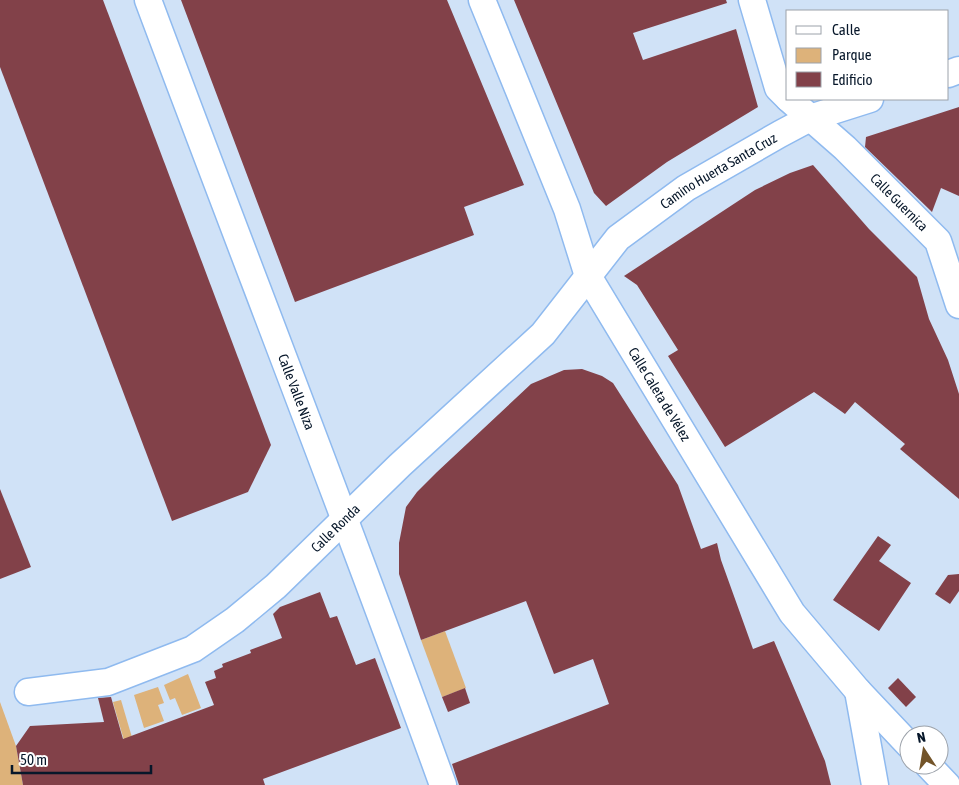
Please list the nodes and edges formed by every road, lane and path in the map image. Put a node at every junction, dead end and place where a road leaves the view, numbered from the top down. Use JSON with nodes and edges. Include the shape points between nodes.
{"nodes":[{"id":1,"x":148,"y":0,"type":"edge"},
{"id":2,"x":482,"y":0,"type":"edge"},
{"id":3,"x":752,"y":0,"type":"edge"},
{"id":4,"x":786,"y":96,"type":"edge"},
{"id":5,"x":790,"y":100,"type":"edge"},
{"id":6,"x":867,"y":100,"type":"edge"},
{"id":7,"x":810,"y":118,"type":"junction"},
{"id":8,"x":588,"y":276,"type":"junction"},
{"id":9,"x":959,"y":305,"type":"edge"},
{"id":10,"x":345,"y":517,"type":"junction"},
{"id":11,"x":858,"y":691,"type":"junction"},
{"id":12,"x":28,"y":692,"type":"dead end"},
{"id":13,"x":899,"y":734,"type":"edge"},
{"id":14,"x":443,"y":785,"type":"edge"},
{"id":15,"x":875,"y":785,"type":"edge"}],
"edges":[{"from":1,"to":10,"type":"street","name":"Calle Valle Niza"},
{"from":2,"to":8,"type":"street","name":"Calle Caleta de Vélez","via":[[567,209]]},
{"from":3,"to":4,"type":"street","name":"Calle Guernica","via":[[778,88]]},
{"from":5,"to":7,"type":"street","name":"Calle Guernica"},
{"from":6,"to":7,"type":"street","name":"Camino Huerta Santa Cruz"},
{"from":7,"to":8,"type":"street","name":"Camino Huerta Santa Cruz","via":[[686,188],[618,238]]},
{"from":7,"to":9,"type":"street","name":"Calle Guernica","via":[[845,148],[938,241]]},
{"from":8,"to":10,"type":"street","name":"Calle Ronda","via":[[543,334]]},
{"from":8,"to":11,"type":"street","name":"Calle Caleta de Vélez","via":[[792,613]]},
{"from":10,"to":12,"type":"street","name":"Calle Ronda","via":[[276,586],[193,649],[108,682]]},
{"from":10,"to":14,"type":"street","name":"Calle Valle Niza"},
{"from":11,"to":13,"type":"street","name":"Calle Caleta de Vélez"},
{"from":11,"to":15,"type":"street"}]}
